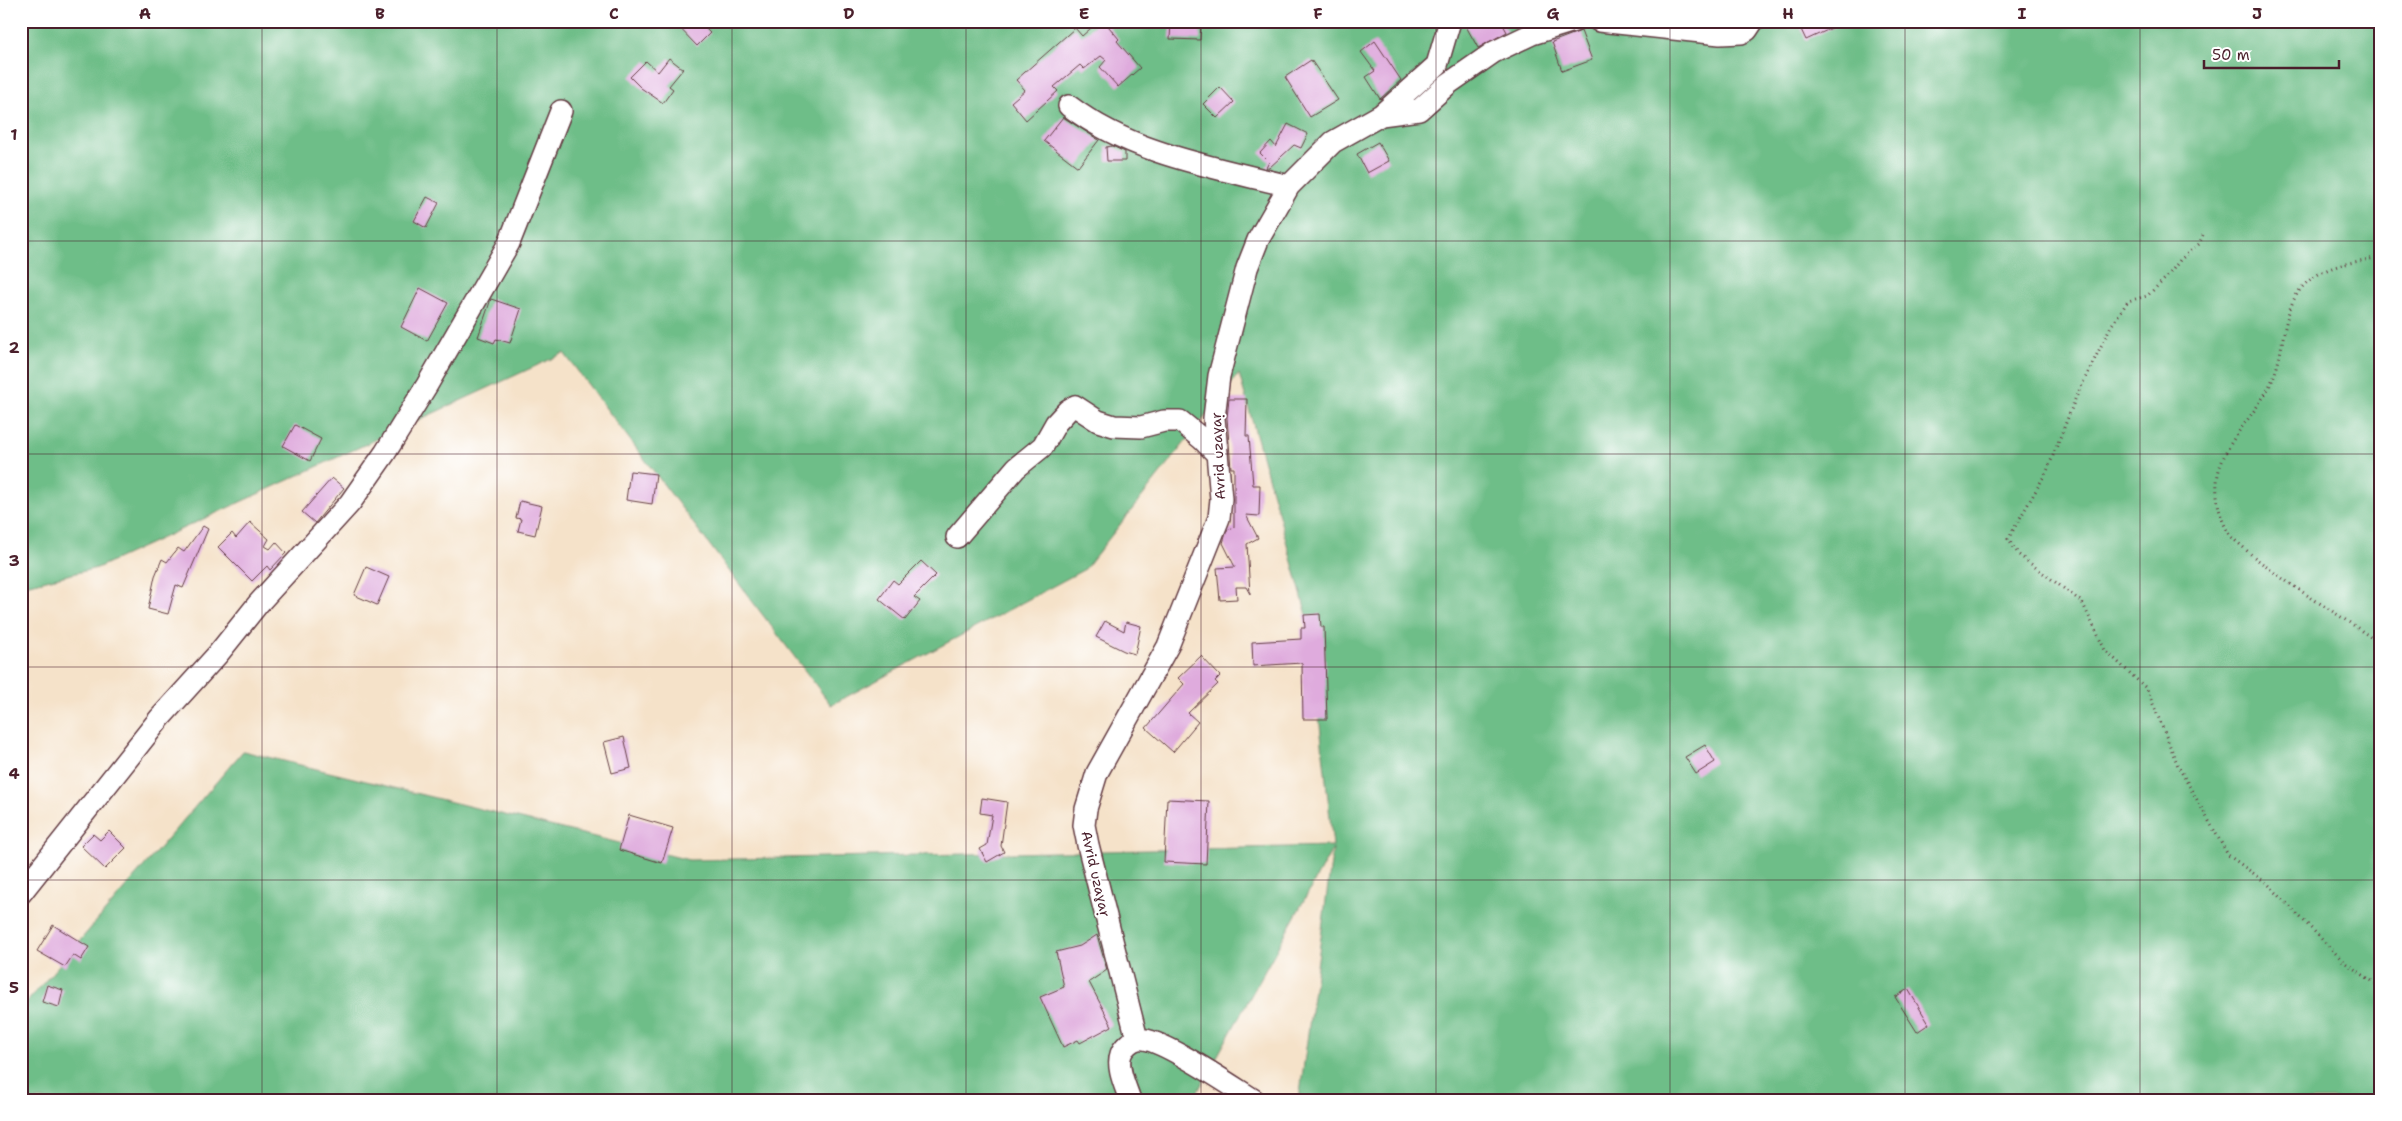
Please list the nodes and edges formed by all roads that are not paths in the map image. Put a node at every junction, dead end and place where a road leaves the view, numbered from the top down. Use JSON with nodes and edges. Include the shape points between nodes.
{"nodes":[{"id":1,"x":1450,"y":21,"type":"edge"},
{"id":2,"x":1574,"y":21,"type":"edge"},
{"id":3,"x":1599,"y":21,"type":"edge"},
{"id":4,"x":1753,"y":21,"type":"edge"},
{"id":5,"x":1069,"y":106,"type":"dead end"},
{"id":6,"x":561,"y":111,"type":"dead end"},
{"id":7,"x":1381,"y":115,"type":"junction"},
{"id":8,"x":1289,"y":186,"type":"junction"},
{"id":9,"x":1217,"y":454,"type":"junction"},
{"id":10,"x":957,"y":538,"type":"dead end"},
{"id":11,"x":21,"y":893,"type":"edge"},
{"id":12,"x":1137,"y":1039,"type":"junction"},
{"id":13,"x":1130,"y":1100,"type":"edge"},
{"id":14,"x":1254,"y":1100,"type":"edge"}],
"edges":[{"from":1,"to":7,"type":"street","via":[[1437,66]]},
{"from":2,"to":7,"type":"street","name":"Avrid uzaɣaṛ","via":[[1532,34],[1494,52],[1448,84],[1419,110]]},
{"from":3,"to":4,"type":"street","via":[[1720,34],[1741,33],[1748,30]]},
{"from":5,"to":8,"type":"street","via":[[1120,138],[1181,158]]},
{"from":6,"to":11,"type":"street","via":[[509,243],[416,402],[350,503],[160,718]]},
{"from":7,"to":8,"type":"street","name":"Avrid uzaɣaṛ","via":[[1333,142]]},
{"from":8,"to":9,"type":"street","name":"Avrid uzaɣaṛ","via":[[1258,240],[1245,276],[1219,376],[1214,418]]},
{"from":9,"to":10,"type":"street","via":[[1180,421],[1141,427],[1114,426],[1098,421],[1076,406],[1056,423],[1043,446],[1016,468]]},
{"from":9,"to":12,"type":"street","name":"Avrid uzaɣaṛ","via":[[1221,499],[1212,539],[1168,646],[1097,773],[1086,809],[1084,825],[1088,845]]},
{"from":12,"to":13,"type":"street","via":[[1128,1044],[1121,1055],[1120,1068]]},
{"from":12,"to":14,"type":"street","via":[[1152,1041],[1174,1052]]}]}
